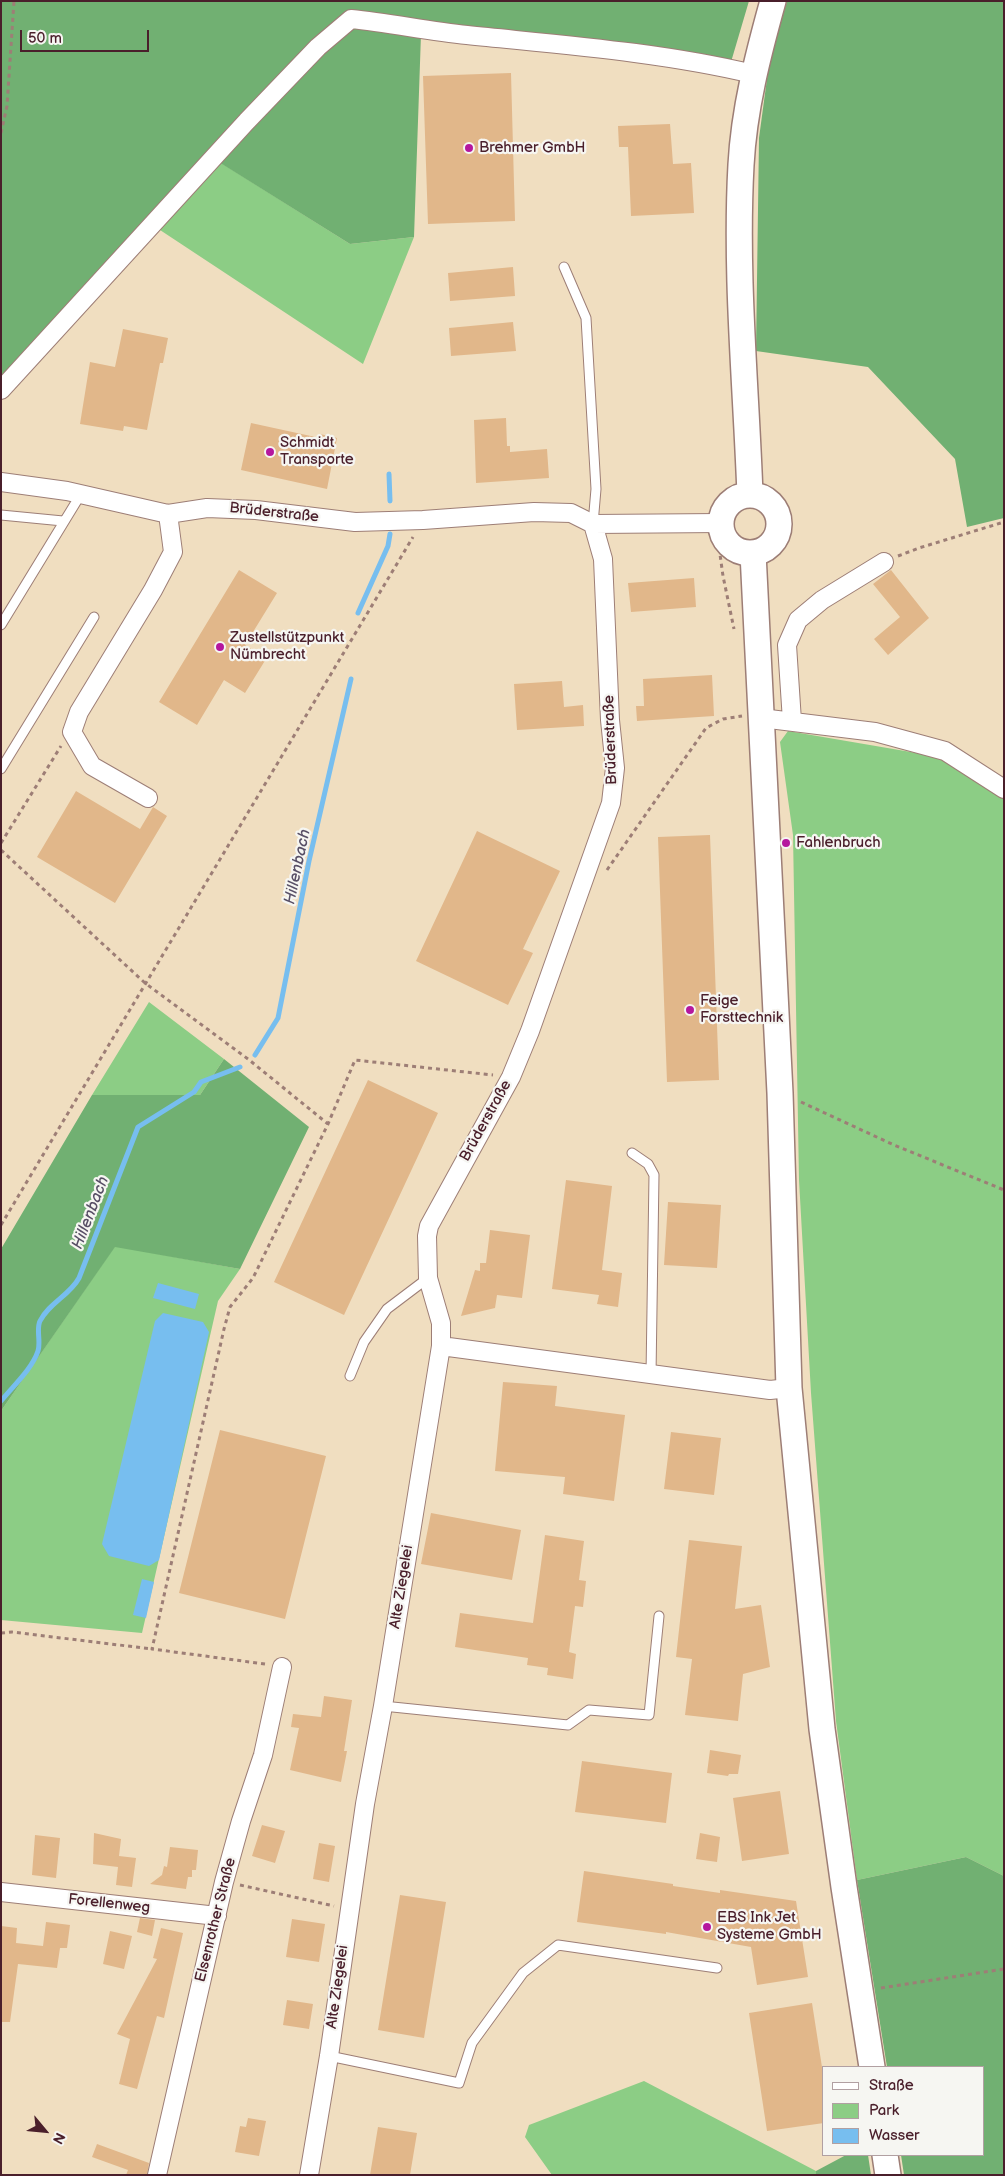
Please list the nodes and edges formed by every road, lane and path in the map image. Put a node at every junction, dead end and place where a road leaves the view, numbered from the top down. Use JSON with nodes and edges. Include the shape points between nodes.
{"nodes":[{"id":1,"x":14,"y":1,"type":"edge"},
{"id":2,"x":773,"y":1,"type":"edge"},
{"id":3,"x":753,"y":74,"type":"junction"},
{"id":4,"x":1,"y":133,"type":"edge"},
{"id":5,"x":564,"y":267,"type":"dead end"},
{"id":6,"x":1,"y":390,"type":"edge"},
{"id":7,"x":1,"y":482,"type":"edge"},
{"id":8,"x":81,"y":494,"type":"junction"},
{"id":9,"x":750,"y":495,"type":"junction"},
{"id":10,"x":168,"y":514,"type":"junction"},
{"id":11,"x":1,"y":515,"type":"edge"},
{"id":12,"x":422,"y":520,"type":"junction"},
{"id":13,"x":63,"y":521,"type":"junction"},
{"id":14,"x":1004,"y":522,"type":"edge"},
{"id":15,"x":721,"y":523,"type":"junction"},
{"id":16,"x":592,"y":524,"type":"junction"},
{"id":17,"x":753,"y":553,"type":"junction"},
{"id":18,"x":884,"y":562,"type":"joint"},
{"id":19,"x":94,"y":617,"type":"dead end"},
{"id":20,"x":1,"y":625,"type":"edge"},
{"id":21,"x":761,"y":718,"type":"junction"},
{"id":22,"x":792,"y":721,"type":"junction"},
{"id":23,"x":74,"y":725,"type":"junction"},
{"id":24,"x":1,"y":769,"type":"edge"},
{"id":25,"x":1004,"y":788,"type":"edge"},
{"id":26,"x":148,"y":798,"type":"dead end"},
{"id":27,"x":1,"y":843,"type":"edge"},
{"id":28,"x":1,"y":850,"type":"edge"},
{"id":29,"x":601,"y":878,"type":"dead end"},
{"id":30,"x":144,"y":983,"type":"junction"},
{"id":31,"x":511,"y":1077,"type":"junction"},
{"id":32,"x":780,"y":1093,"type":"junction"},
{"id":33,"x":328,"y":1124,"type":"junction"},
{"id":34,"x":632,"y":1153,"type":"dead end"},
{"id":35,"x":1004,"y":1190,"type":"edge"},
{"id":36,"x":1,"y":1225,"type":"edge"},
{"id":37,"x":428,"y":1278,"type":"junction"},
{"id":38,"x":441,"y":1346,"type":"junction"},
{"id":39,"x":651,"y":1374,"type":"junction"},
{"id":40,"x":350,"y":1376,"type":"dead end"},
{"id":41,"x":789,"y":1388,"type":"junction"},
{"id":42,"x":659,"y":1616,"type":"dead end"},
{"id":43,"x":1,"y":1633,"type":"edge"},
{"id":44,"x":152,"y":1649,"type":"junction"},
{"id":45,"x":282,"y":1667,"type":"joint"},
{"id":46,"x":383,"y":1706,"type":"junction"},
{"id":47,"x":224,"y":1882,"type":"junction"},
{"id":48,"x":1,"y":1892,"type":"edge"},
{"id":49,"x":349,"y":1909,"type":"junction"},
{"id":50,"x":216,"y":1916,"type":"junction"},
{"id":51,"x":717,"y":1968,"type":"dead end"},
{"id":52,"x":1004,"y":1969,"type":"edge"},
{"id":53,"x":860,"y":1991,"type":"junction"},
{"id":54,"x":329,"y":2056,"type":"junction"},
{"id":55,"x":872,"y":2066,"type":"edge"},
{"id":56,"x":885,"y":2156,"type":"edge"},
{"id":57,"x":158,"y":2175,"type":"edge"},
{"id":58,"x":309,"y":2175,"type":"edge"},
{"id":59,"x":888,"y":2175,"type":"edge"}],
"edges":[{"from":1,"to":4,"type":"path","via":[[7,106]]},
{"from":2,"to":3,"type":"main road"},
{"from":3,"to":6,"type":"street","via":[[716,64],[661,56],[351,19],[318,47],[247,121]]},
{"from":3,"to":9,"type":"main road","via":[[741,164],[740,248]]},
{"from":5,"to":16,"type":"lane","via":[[586,318],[596,489]]},
{"from":7,"to":8,"type":"street","name":"Brüderstraße"},
{"from":8,"to":10,"type":"street","name":"Brüderstraße"},
{"from":8,"to":13,"type":"lane"},
{"from":9,"to":15,"type":"main road","via":[[734,499],[727,506]]},
{"from":9,"to":17,"type":"main road","via":[[771,503],[780,522],[774,541],[767,548]]},
{"from":10,"to":12,"type":"street","name":"Brüderstraße","via":[[207,508],[256,510],[355,522]]},
{"from":10,"to":23,"type":"street","via":[[173,552],[78,712]]},
{"from":11,"to":13,"type":"lane"},
{"from":12,"to":16,"type":"street","name":"Brüderstraße","via":[[534,512],[571,513]]},
{"from":12,"to":30,"type":"path"},
{"from":13,"to":20,"type":"lane"},
{"from":14,"to":18,"type":"path"},
{"from":15,"to":16,"type":"street"},
{"from":15,"to":17,"type":"main road","via":[[726,540],[732,547],[740,552]]},
{"from":16,"to":31,"type":"street","name":"Brüderstraße","via":[[603,559],[615,768],[611,803]]},
{"from":17,"to":21,"type":"main road"},
{"from":18,"to":22,"type":"street","via":[[822,600],[798,620],[786,645]]},
{"from":19,"to":24,"type":"lane"},
{"from":21,"to":22,"type":"street"},
{"from":21,"to":29,"type":"path","via":[[723,719],[706,728]]},
{"from":21,"to":32,"type":"main road"},
{"from":22,"to":25,"type":"street","via":[[875,732],[945,751]]},
{"from":23,"to":26,"type":"street","via":[[72,732],[92,766]]},
{"from":23,"to":27,"type":"path"},
{"from":28,"to":30,"type":"path"},
{"from":30,"to":33,"type":"path","via":[[248,1059]]},
{"from":30,"to":36,"type":"path"},
{"from":31,"to":33,"type":"path","via":[[356,1060]]},
{"from":31,"to":37,"type":"street","name":"Brüderstraße","via":[[429,1226]]},
{"from":32,"to":35,"type":"path"},
{"from":32,"to":41,"type":"main road"},
{"from":33,"to":44,"type":"path","via":[[253,1278],[230,1307]]},
{"from":34,"to":39,"type":"lane","via":[[648,1164],[654,1175]]},
{"from":37,"to":38,"type":"street","name":"Brüderstraße","via":[[442,1323]]},
{"from":37,"to":40,"type":"lane","via":[[387,1309],[364,1342]]},
{"from":38,"to":39,"type":"street"},
{"from":38,"to":46,"type":"street","name":"Alte Ziegelei"},
{"from":39,"to":41,"type":"street","via":[[770,1390]]},
{"from":41,"to":53,"type":"main road","via":[[822,1729]]},
{"from":42,"to":46,"type":"lane","via":[[649,1715],[589,1710],[568,1725]]},
{"from":43,"to":44,"type":"path"},
{"from":44,"to":45,"type":"path"},
{"from":45,"to":47,"type":"street","name":"Elsenrother Straße","via":[[264,1755]]},
{"from":46,"to":49,"type":"street","name":"Alte Ziegelei"},
{"from":47,"to":49,"type":"path"},
{"from":47,"to":50,"type":"street","name":"Elsenrother Straße"},
{"from":48,"to":50,"type":"street","name":"Forellenweg"},
{"from":49,"to":54,"type":"street","name":"Alte Ziegelei"},
{"from":50,"to":57,"type":"street","name":"Elsenrother Straße"},
{"from":51,"to":54,"type":"lane","via":[[558,1945],[523,1973],[472,2043],[459,2083]]},
{"from":52,"to":53,"type":"path"},
{"from":53,"to":55,"type":"main road"},
{"from":54,"to":58,"type":"street","name":"Alte Ziegelei"},
{"from":56,"to":59,"type":"main road"}]}
